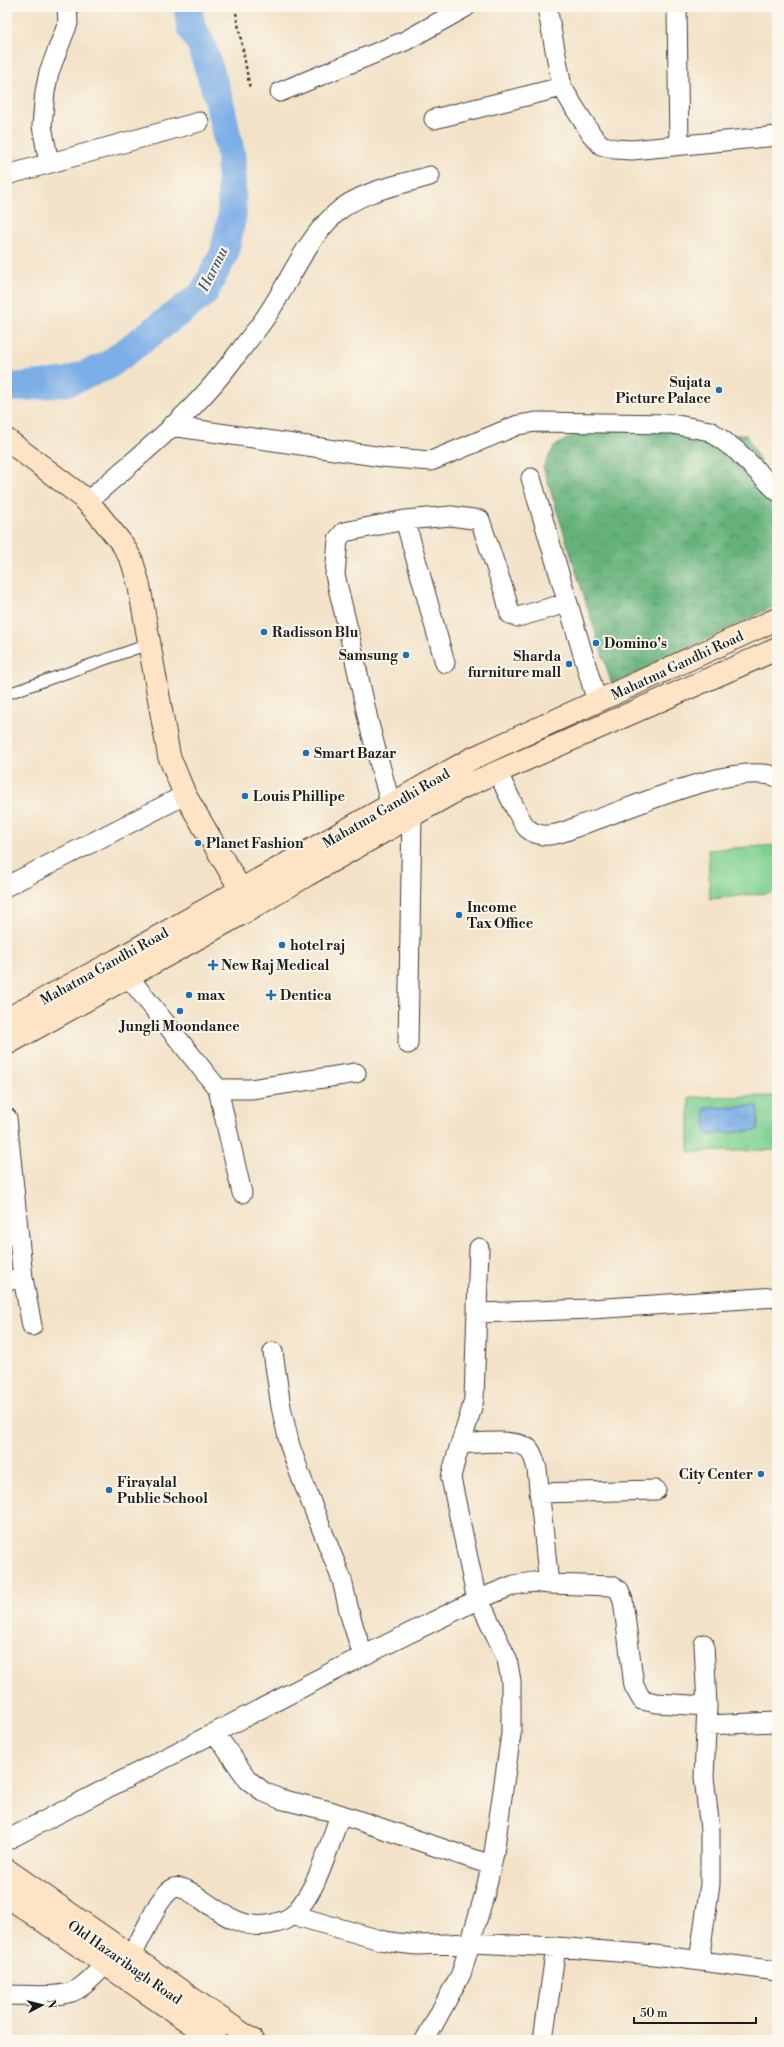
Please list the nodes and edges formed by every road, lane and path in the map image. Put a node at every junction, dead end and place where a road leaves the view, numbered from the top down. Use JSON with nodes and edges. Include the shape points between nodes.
{"nodes":[{"id":1,"x":67,"y":7,"type":"edge"},
{"id":2,"x":235,"y":7,"type":"edge"},
{"id":3,"x":466,"y":7,"type":"edge"},
{"id":4,"x":547,"y":7,"type":"edge"},
{"id":5,"x":677,"y":7,"type":"edge"},
{"id":6,"x":562,"y":87,"type":"junction"},
{"id":7,"x":250,"y":88,"type":"dead end"},
{"id":8,"x":280,"y":92,"type":"dead end"},
{"id":9,"x":434,"y":119,"type":"dead end"},
{"id":10,"x":199,"y":122,"type":"dead end"},
{"id":11,"x":777,"y":136,"type":"edge"},
{"id":12,"x":678,"y":145,"type":"junction"},
{"id":13,"x":49,"y":163,"type":"junction"},
{"id":14,"x":7,"y":175,"type":"edge"},
{"id":15,"x":430,"y":176,"type":"dead end"},
{"id":16,"x":171,"y":426,"type":"junction"},
{"id":17,"x":7,"y":440,"type":"edge"},
{"id":18,"x":531,"y":478,"type":"dead end"},
{"id":19,"x":777,"y":492,"type":"edge"},
{"id":20,"x":86,"y":502,"type":"junction"},
{"id":21,"x":404,"y":520,"type":"junction"},
{"id":22,"x":567,"y":603,"type":"junction"},
{"id":23,"x":777,"y":619,"type":"edge"},
{"id":24,"x":149,"y":644,"type":"junction"},
{"id":25,"x":775,"y":650,"type":"edge"},
{"id":26,"x":445,"y":663,"type":"dead end"},
{"id":27,"x":7,"y":694,"type":"edge"},
{"id":28,"x":597,"y":702,"type":"junction"},
{"id":29,"x":497,"y":771,"type":"junction"},
{"id":30,"x":777,"y":778,"type":"edge"},
{"id":31,"x":185,"y":795,"type":"junction"},
{"id":32,"x":391,"y":806,"type":"junction"},
{"id":33,"x":412,"y":815,"type":"junction"},
{"id":34,"x":7,"y":886,"type":"edge"},
{"id":35,"x":246,"y":900,"type":"junction"},
{"id":36,"x":127,"y":979,"type":"junction"},
{"id":37,"x":10,"y":1015,"type":"edge"},
{"id":38,"x":14,"y":1040,"type":"edge"},
{"id":39,"x":408,"y":1044,"type":"dead end"},
{"id":40,"x":7,"y":1057,"type":"edge"},
{"id":41,"x":356,"y":1073,"type":"dead end"},
{"id":42,"x":218,"y":1089,"type":"junction"},
{"id":43,"x":7,"y":1118,"type":"edge"},
{"id":44,"x":242,"y":1193,"type":"dead end"},
{"id":45,"x":479,"y":1248,"type":"dead end"},
{"id":46,"x":15,"y":1279,"type":"edge"},
{"id":47,"x":777,"y":1297,"type":"edge"},
{"id":48,"x":477,"y":1313,"type":"junction"},
{"id":49,"x":32,"y":1326,"type":"dead end"},
{"id":50,"x":273,"y":1352,"type":"dead end"},
{"id":51,"x":461,"y":1444,"type":"junction"},
{"id":52,"x":656,"y":1490,"type":"dead end"},
{"id":53,"x":539,"y":1493,"type":"junction"},
{"id":54,"x":549,"y":1584,"type":"junction"},
{"id":55,"x":479,"y":1599,"type":"junction"},
{"id":56,"x":704,"y":1644,"type":"dead end"},
{"id":57,"x":363,"y":1656,"type":"junction"},
{"id":58,"x":707,"y":1706,"type":"junction"},
{"id":59,"x":777,"y":1722,"type":"edge"},
{"id":60,"x":706,"y":1725,"type":"junction"},
{"id":61,"x":215,"y":1733,"type":"junction"},
{"id":62,"x":340,"y":1815,"type":"junction"},
{"id":63,"x":7,"y":1840,"type":"edge"},
{"id":64,"x":491,"y":1865,"type":"junction"},
{"id":65,"x":8,"y":1887,"type":"edge"},
{"id":66,"x":293,"y":1915,"type":"junction"},
{"id":67,"x":471,"y":1943,"type":"junction"},
{"id":68,"x":556,"y":1948,"type":"junction"},
{"id":69,"x":131,"y":1957,"type":"junction"},
{"id":70,"x":699,"y":1961,"type":"junction"},
{"id":71,"x":101,"y":1969,"type":"junction"},
{"id":72,"x":777,"y":1971,"type":"edge"},
{"id":73,"x":7,"y":1995,"type":"edge"},
{"id":74,"x":205,"y":2040,"type":"edge"},
{"id":75,"x":215,"y":2040,"type":"edge"},
{"id":76,"x":236,"y":2040,"type":"edge"},
{"id":77,"x":252,"y":2040,"type":"edge"},
{"id":78,"x":425,"y":2040,"type":"edge"},
{"id":79,"x":543,"y":2040,"type":"edge"}],
"edges":[{"from":1,"to":13,"type":"street","via":[[68,23],[49,72],[45,92],[42,126]]},
{"from":2,"to":7,"type":"path"},
{"from":3,"to":8,"type":"street","via":[[405,41]]},
{"from":4,"to":6,"type":"street"},
{"from":5,"to":12,"type":"street"},
{"from":6,"to":9,"type":"street"},
{"from":6,"to":12,"type":"street","via":[[601,145],[632,150]]},
{"from":10,"to":13,"type":"street"},
{"from":11,"to":12,"type":"street"},
{"from":13,"to":14,"type":"street"},
{"from":15,"to":16,"type":"street","via":[[368,194],[349,203],[335,214],[311,240],[258,328],[209,389]]},
{"from":16,"to":19,"type":"street","via":[[382,457],[431,461],[518,425],[536,422],[672,424],[710,431],[722,438],[754,466]]},
{"from":16,"to":20,"type":"street"},
{"from":17,"to":20,"type":"main road"},
{"from":18,"to":22,"type":"street"},
{"from":20,"to":24,"type":"main road","via":[[123,545],[132,561],[139,585]]},
{"from":21,"to":22,"type":"street","via":[[451,516],[480,520],[510,614],[518,617]]},
{"from":21,"to":26,"type":"street"},
{"from":21,"to":32,"type":"street","via":[[344,532],[338,539],[335,575],[369,724]]},
{"from":22,"to":28,"type":"street"},
{"from":23,"to":28,"type":"main road","name":"Mahatma Gandhi Road"},
{"from":24,"to":27,"type":"lane"},
{"from":24,"to":31,"type":"main road","via":[[169,756]]},
{"from":25,"to":29,"type":"main road","name":"Mahatma Gandhi Road"},
{"from":28,"to":32,"type":"main road","name":"Mahatma Gandhi Road","via":[[471,759]]},
{"from":29,"to":30,"type":"street","via":[[526,828],[550,836],[684,788],[727,777],[751,774]]},
{"from":29,"to":33,"type":"main road","name":"Mahatma Gandhi Road"},
{"from":31,"to":34,"type":"street"},
{"from":31,"to":35,"type":"main road"},
{"from":32,"to":35,"type":"main road","name":"Mahatma Gandhi Road"},
{"from":33,"to":35,"type":"main road","name":"Mahatma Gandhi Road"},
{"from":33,"to":39,"type":"street"},
{"from":35,"to":36,"type":"main road","name":"Mahatma Gandhi Road"},
{"from":35,"to":37,"type":"main road","name":"Mahatma Gandhi Road"},
{"from":36,"to":38,"type":"main road","name":"Mahatma Gandhi Road"},
{"from":36,"to":42,"type":"street"},
{"from":38,"to":40,"type":"main road","via":[[14,1051]]},
{"from":41,"to":42,"type":"street","via":[[259,1088]]},
{"from":42,"to":44,"type":"street"},
{"from":43,"to":46,"type":"street"},
{"from":45,"to":48,"type":"street"},
{"from":46,"to":49,"type":"street"},
{"from":47,"to":48,"type":"street","via":[[591,1309]]},
{"from":48,"to":51,"type":"street","via":[[474,1399]]},
{"from":50,"to":57,"type":"street","via":[[290,1446],[342,1580]]},
{"from":51,"to":53,"type":"street","via":[[508,1442],[528,1449],[537,1470]]},
{"from":51,"to":55,"type":"street","via":[[450,1478],[475,1591]]},
{"from":52,"to":53,"type":"street"},
{"from":53,"to":54,"type":"street"},
{"from":54,"to":55,"type":"street","via":[[533,1582],[514,1585]]},
{"from":54,"to":58,"type":"street","via":[[612,1586],[620,1590],[634,1686],[642,1700]]},
{"from":55,"to":57,"type":"street"},
{"from":55,"to":64,"type":"street","via":[[507,1659],[511,1681],[511,1734]]},
{"from":56,"to":58,"type":"street"},
{"from":57,"to":61,"type":"street"},
{"from":58,"to":60,"type":"street"},
{"from":59,"to":60,"type":"street"},
{"from":60,"to":70,"type":"street","via":[[704,1777],[710,1830],[710,1884]]},
{"from":61,"to":62,"type":"street","via":[[255,1786],[280,1799]]},
{"from":61,"to":63,"type":"street"},
{"from":62,"to":64,"type":"street"},
{"from":62,"to":66,"type":"street","via":[[318,1876],[308,1897]]},
{"from":64,"to":67,"type":"street"},
{"from":65,"to":69,"type":"main road"},
{"from":65,"to":71,"type":"main road"},
{"from":65,"to":75,"type":"main road"},
{"from":65,"to":76,"type":"main road","name":"Old Hazaribagh Road"},
{"from":66,"to":67,"type":"street","via":[[398,1943]]},
{"from":66,"to":69,"type":"street","via":[[268,1926],[254,1926],[221,1914],[190,1892],[174,1888],[159,1903]]},
{"from":67,"to":68,"type":"street"},
{"from":67,"to":78,"type":"street","via":[[461,1974]]},
{"from":68,"to":70,"type":"street"},
{"from":68,"to":79,"type":"street"},
{"from":69,"to":77,"type":"main road"},
{"from":70,"to":72,"type":"street"},
{"from":71,"to":73,"type":"street","via":[[73,1992]]},
{"from":71,"to":74,"type":"main road"}]}
